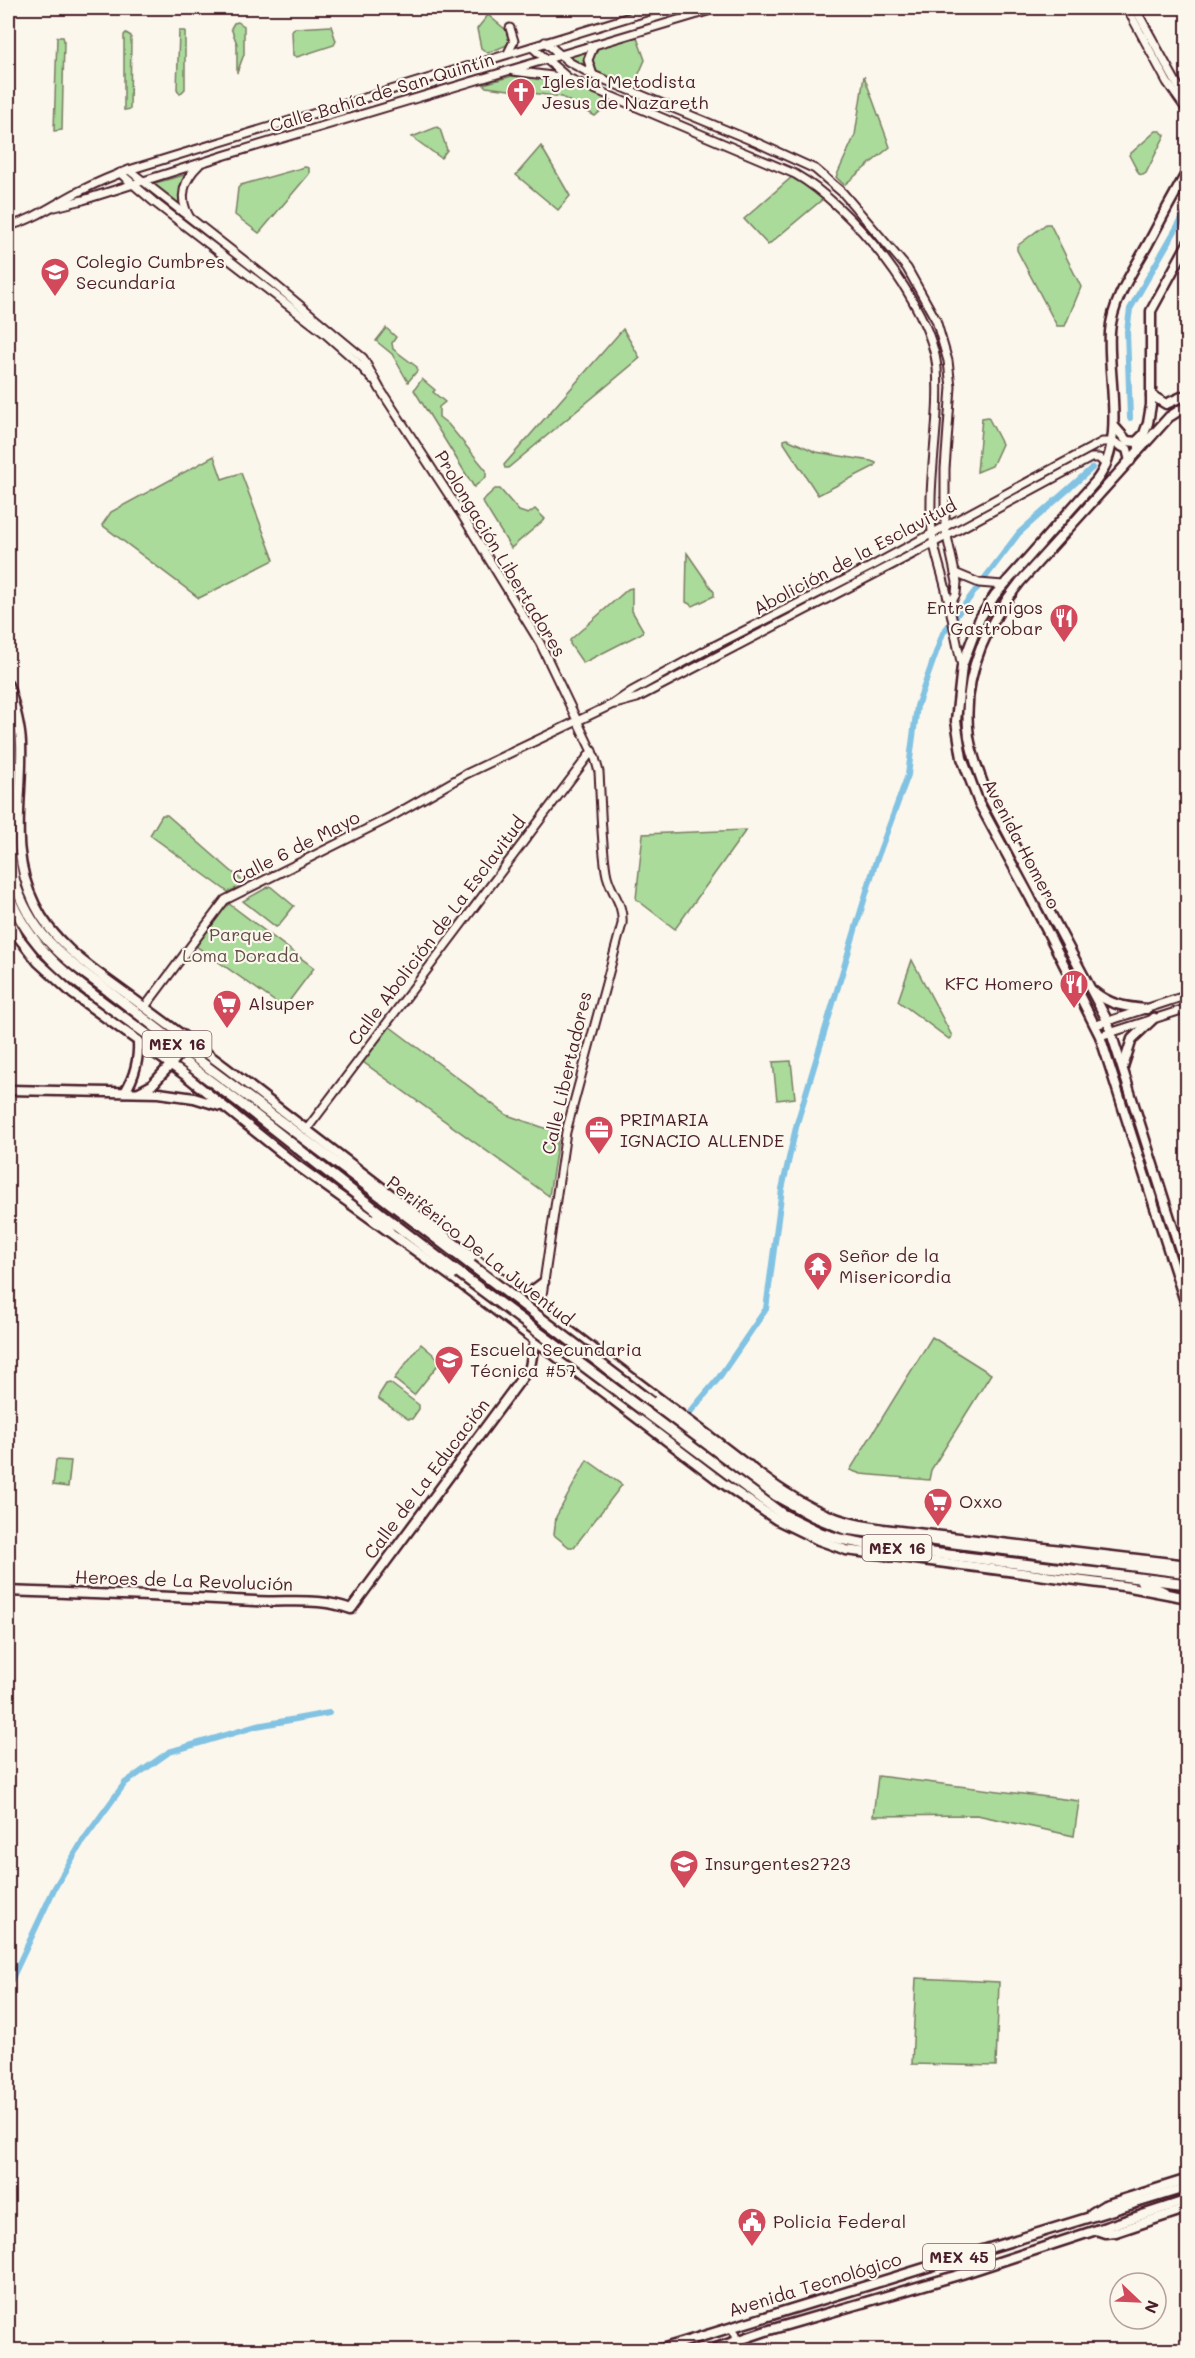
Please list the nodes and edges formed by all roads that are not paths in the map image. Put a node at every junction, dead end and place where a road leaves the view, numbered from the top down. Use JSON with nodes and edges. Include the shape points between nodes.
{"nodes":[{"id":1,"x":659,"y":8,"type":"edge"},
{"id":2,"x":718,"y":8,"type":"edge"},
{"id":3,"x":1127,"y":8,"type":"edge"},
{"id":4,"x":1136,"y":8,"type":"edge"},
{"id":5,"x":510,"y":28,"type":"dead end"},
{"id":6,"x":545,"y":42,"type":"junction"},
{"id":7,"x":594,"y":45,"type":"junction"},
{"id":8,"x":532,"y":47,"type":"junction"},
{"id":9,"x":507,"y":54,"type":"junction"},
{"id":10,"x":559,"y":55,"type":"junction"},
{"id":11,"x":545,"y":61,"type":"junction"},
{"id":12,"x":508,"y":71,"type":"junction"},
{"id":13,"x":593,"y":75,"type":"junction"},
{"id":14,"x":568,"y":78,"type":"junction"},
{"id":15,"x":1188,"y":100,"type":"edge"},
{"id":16,"x":1188,"y":112,"type":"edge"},
{"id":17,"x":201,"y":163,"type":"junction"},
{"id":18,"x":129,"y":170,"type":"junction"},
{"id":19,"x":1188,"y":170,"type":"edge"},
{"id":20,"x":120,"y":173,"type":"junction"},
{"id":21,"x":140,"y":181,"type":"junction"},
{"id":22,"x":131,"y":184,"type":"junction"},
{"id":23,"x":55,"y":207,"type":"junction"},
{"id":24,"x":8,"y":226,"type":"edge"},
{"id":25,"x":193,"y":227,"type":"junction"},
{"id":26,"x":1188,"y":243,"type":"edge"},
{"id":27,"x":1188,"y":394,"type":"edge"},
{"id":28,"x":1151,"y":395,"type":"junction"},
{"id":29,"x":1188,"y":405,"type":"edge"},
{"id":30,"x":1114,"y":426,"type":"junction"},
{"id":31,"x":1144,"y":434,"type":"junction"},
{"id":32,"x":1113,"y":442,"type":"junction"},
{"id":33,"x":1137,"y":453,"type":"junction"},
{"id":34,"x":1130,"y":461,"type":"junction"},
{"id":35,"x":1106,"y":465,"type":"junction"},
{"id":36,"x":945,"y":527,"type":"junction"},
{"id":37,"x":932,"y":533,"type":"junction"},
{"id":38,"x":946,"y":535,"type":"junction"},
{"id":39,"x":934,"y":542,"type":"junction"},
{"id":40,"x":955,"y":573,"type":"junction"},
{"id":41,"x":1003,"y":585,"type":"junction"},
{"id":42,"x":950,"y":605,"type":"junction"},
{"id":43,"x":962,"y":666,"type":"junction"},
{"id":44,"x":8,"y":684,"type":"edge"},
{"id":45,"x":613,"y":705,"type":"junction"},
{"id":46,"x":8,"y":714,"type":"edge"},
{"id":47,"x":578,"y":721,"type":"junction"},
{"id":48,"x":592,"y":750,"type":"junction"},
{"id":49,"x":612,"y":888,"type":"joint"},
{"id":50,"x":8,"y":893,"type":"edge"},
{"id":51,"x":8,"y":916,"type":"edge"},
{"id":52,"x":1090,"y":988,"type":"junction"},
{"id":53,"x":1188,"y":995,"type":"edge"},
{"id":54,"x":145,"y":1007,"type":"junction"},
{"id":55,"x":1188,"y":1008,"type":"edge"},
{"id":56,"x":1146,"y":1009,"type":"junction"},
{"id":57,"x":1154,"y":1018,"type":"junction"},
{"id":58,"x":1107,"y":1020,"type":"junction"},
{"id":59,"x":1096,"y":1025,"type":"junction"},
{"id":60,"x":1111,"y":1031,"type":"junction"},
{"id":61,"x":1100,"y":1036,"type":"junction"},
{"id":62,"x":138,"y":1041,"type":"junction"},
{"id":63,"x":187,"y":1043,"type":"junction"},
{"id":64,"x":172,"y":1063,"type":"junction"},
{"id":65,"x":1124,"y":1075,"type":"junction"},
{"id":66,"x":8,"y":1090,"type":"edge"},
{"id":67,"x":125,"y":1092,"type":"junction"},
{"id":68,"x":139,"y":1092,"type":"junction"},
{"id":69,"x":226,"y":1108,"type":"junction"},
{"id":70,"x":307,"y":1129,"type":"junction"},
{"id":71,"x":352,"y":1165,"type":"junction"},
{"id":72,"x":381,"y":1195,"type":"junction"},
{"id":73,"x":365,"y":1203,"type":"junction"},
{"id":74,"x":389,"y":1231,"type":"junction"},
{"id":75,"x":1188,"y":1275,"type":"edge"},
{"id":76,"x":544,"y":1282,"type":"junction"},
{"id":77,"x":525,"y":1298,"type":"junction"},
{"id":78,"x":540,"y":1310,"type":"junction"},
{"id":79,"x":1188,"y":1311,"type":"edge"},
{"id":80,"x":510,"y":1322,"type":"junction"},
{"id":81,"x":564,"y":1327,"type":"junction"},
{"id":82,"x":535,"y":1341,"type":"junction"},
{"id":83,"x":550,"y":1353,"type":"junction"},
{"id":84,"x":532,"y":1362,"type":"junction"},
{"id":85,"x":749,"y":1466,"type":"junction"},
{"id":86,"x":768,"y":1490,"type":"junction"},
{"id":87,"x":1066,"y":1550,"type":"junction"},
{"id":88,"x":921,"y":1551,"type":"junction"},
{"id":89,"x":1052,"y":1555,"type":"junction"},
{"id":90,"x":890,"y":1556,"type":"junction"},
{"id":91,"x":1188,"y":1564,"type":"edge"},
{"id":92,"x":1188,"y":1573,"type":"edge"},
{"id":93,"x":1135,"y":1578,"type":"junction"},
{"id":94,"x":1188,"y":1584,"type":"edge"},
{"id":95,"x":8,"y":1591,"type":"edge"},
{"id":96,"x":1164,"y":1592,"type":"junction"},
{"id":97,"x":1188,"y":1598,"type":"edge"},
{"id":98,"x":356,"y":1602,"type":"joint"},
{"id":99,"x":1188,"y":2179,"type":"edge"},
{"id":100,"x":1188,"y":2187,"type":"edge"},
{"id":101,"x":1188,"y":2200,"type":"edge"},
{"id":102,"x":1188,"y":2208,"type":"edge"},
{"id":103,"x":1090,"y":2216,"type":"junction"},
{"id":104,"x":1096,"y":2230,"type":"junction"},
{"id":105,"x":731,"y":2328,"type":"junction"},
{"id":106,"x":737,"y":2346,"type":"edge"},
{"id":107,"x":658,"y":2350,"type":"edge"},
{"id":108,"x":710,"y":2350,"type":"edge"}],
"edges":[{"from":1,"to":6,"type":"street","name":"Calle Bahía de San Quintín"},
{"from":2,"to":7,"type":"street","name":"Calle Bahía de San Quintín"},
{"from":3,"to":16,"type":"street"},
{"from":4,"to":15,"type":"street"},
{"from":5,"to":9,"type":"street","via":[[514,41]]},
{"from":6,"to":8,"type":"street","name":"Calle Bahía de San Quintín"},
{"from":6,"to":10,"type":"street"},
{"from":7,"to":10,"type":"street","name":"Calle Bahía de San Quintín"},
{"from":7,"to":13,"type":"street","via":[[588,60]]},
{"from":8,"to":9,"type":"street","name":"Calle Bahía de San Quintín"},
{"from":8,"to":11,"type":"street"},
{"from":9,"to":18,"type":"street","name":"Calle Bahía de San Quintín"},
{"from":10,"to":11,"type":"street","name":"Calle Bahía de San Quintín"},
{"from":10,"to":13,"type":"street"},
{"from":11,"to":12,"type":"street","name":"Calle Bahía de San Quintín"},
{"from":11,"to":14,"type":"street"},
{"from":12,"to":14,"type":"street"},
{"from":12,"to":17,"type":"street","name":"Calle Bahía de San Quintín"},
{"from":13,"to":36,"type":"street","via":[[815,169],[843,193],[895,252],[928,303],[948,361],[951,387]]},
{"from":14,"to":37,"type":"street","via":[[795,174],[832,199],[872,245],[908,292],[934,348],[937,385]]},
{"from":17,"to":21,"type":"street","name":"Calle Bahía de San Quintín"},
{"from":17,"to":25,"type":"street","via":[[192,171],[183,194],[183,205]]},
{"from":18,"to":20,"type":"street","name":"Calle Bahía de San Quintín"},
{"from":18,"to":21,"type":"street","name":"Prolongación Libertadores"},
{"from":19,"to":30,"type":"main road","name":"Avenida Homero","via":[[1120,295],[1111,322]]},
{"from":20,"to":22,"type":"street","name":"Prolongación Libertadores"},
{"from":20,"to":23,"type":"street","name":"Calle Bahía de San Quintín"},
{"from":21,"to":22,"type":"street","name":"Calle Bahía de San Quintín"},
{"from":21,"to":25,"type":"street","name":"Prolongación Libertadores"},
{"from":22,"to":23,"type":"street","name":"Calle Bahía de San Quintín"},
{"from":22,"to":25,"type":"street","name":"Prolongación Libertadores"},
{"from":23,"to":24,"type":"street","name":"Calle Bahía de San Quintín"},
{"from":25,"to":47,"type":"street","name":"Prolongación Libertadores","via":[[355,350],[368,365],[540,643]]},
{"from":26,"to":28,"type":"main road","via":[[1151,311]]},
{"from":27,"to":28,"type":"main road","via":[[1166,404]]},
{"from":28,"to":31,"type":"main road"},
{"from":29,"to":33,"type":"main road","name":"Avenida Homero","via":[[1169,417]]},
{"from":30,"to":31,"type":"main road","via":[[1132,442]]},
{"from":30,"to":32,"type":"main road","name":"Avenida Homero"},
{"from":31,"to":33,"type":"main road"},
{"from":32,"to":34,"type":"main road","via":[[1126,449]]},
{"from":32,"to":35,"type":"main road","name":"Avenida Homero"},
{"from":32,"to":36,"type":"street","name":"Abolición de la Esclavitud","via":[[1102,442]]},
{"from":33,"to":34,"type":"main road","name":"Avenida Homero"},
{"from":34,"to":52,"type":"main road","name":"Avenida Homero","via":[[1003,604],[973,664],[968,700],[969,736],[987,794]]},
{"from":35,"to":38,"type":"street","name":"Abolición de la Esclavitud","via":[[1099,458],[1090,458]]},
{"from":35,"to":41,"type":"main road","name":"Avenida Homero"},
{"from":36,"to":37,"type":"street","name":"Abolición de la Esclavitud"},
{"from":36,"to":38,"type":"street"},
{"from":37,"to":39,"type":"street"},
{"from":37,"to":45,"type":"street","name":"Abolición de la Esclavitud","via":[[710,648]]},
{"from":38,"to":39,"type":"street","name":"Abolición de la Esclavitud"},
{"from":38,"to":40,"type":"street"},
{"from":39,"to":42,"type":"street"},
{"from":39,"to":45,"type":"street","name":"Abolición de la Esclavitud","via":[[637,698]]},
{"from":40,"to":41,"type":"street","via":[[979,583]]},
{"from":40,"to":42,"type":"street","via":[[956,594]]},
{"from":41,"to":43,"type":"main road","name":"Avenida Homero","via":[[980,618]]},
{"from":42,"to":43,"type":"street"},
{"from":43,"to":59,"type":"main road","name":"Avenida Homero","via":[[956,721],[968,779]]},
{"from":44,"to":54,"type":"main road","via":[[21,742],[18,841],[34,905],[66,948]]},
{"from":45,"to":47,"type":"street","name":"Abolición de la Esclavitud"},
{"from":46,"to":72,"type":"highway","name":"Periférico De La Juventud","number":"MEX 16","via":[[12,748],[11,862],[25,909],[42,934],[88,976]]},
{"from":47,"to":48,"type":"street","name":"Prolongación Libertadores"},
{"from":47,"to":54,"type":"street","name":"Calle 6 de Mayo","via":[[466,774],[389,818],[225,900]]},
{"from":48,"to":49,"type":"street","name":"Prolongación Libertadores","via":[[599,772],[606,870]]},
{"from":48,"to":70,"type":"street","name":"Calle Abolición de La Esclavitud"},
{"from":49,"to":76,"type":"street","name":"Calle Libertadores","via":[[621,906],[622,924],[566,1132]]},
{"from":50,"to":73,"type":"highway","name":"Periférico De La Juventud","number":"MEX 16","via":[[27,933],[62,970]]},
{"from":51,"to":62,"type":"main road","via":[[38,962]]},
{"from":52,"to":56,"type":"main road","via":[[1112,1004]]},
{"from":52,"to":58,"type":"main road","name":"Avenida Homero"},
{"from":53,"to":56,"type":"street"},
{"from":54,"to":63,"type":"main road"},
{"from":55,"to":57,"type":"street"},
{"from":56,"to":58,"type":"street"},
{"from":57,"to":60,"type":"street"},
{"from":57,"to":65,"type":"main road","via":[[1132,1039]]},
{"from":58,"to":59,"type":"street"},
{"from":58,"to":60,"type":"main road","name":"Avenida Homero"},
{"from":59,"to":61,"type":"main road","name":"Avenida Homero"},
{"from":60,"to":61,"type":"street"},
{"from":60,"to":65,"type":"main road","name":"Avenida Homero"},
{"from":61,"to":79,"type":"main road","name":"Avenida Homero"},
{"from":62,"to":64,"type":"main road"},
{"from":62,"to":67,"type":"main road","via":[[135,1073]]},
{"from":63,"to":64,"type":"main road","bridge":true},
{"from":63,"to":70,"type":"main road"},
{"from":64,"to":68,"type":"main road"},
{"from":64,"to":69,"type":"main road"},
{"from":65,"to":75,"type":"main road"},
{"from":66,"to":67,"type":"main road"},
{"from":67,"to":68,"type":"main road"},
{"from":68,"to":69,"type":"main road","via":[[180,1095]]},
{"from":69,"to":74,"type":"main road"},
{"from":70,"to":71,"type":"main road"},
{"from":71,"to":72,"type":"highway"},
{"from":71,"to":77,"type":"main road"},
{"from":72,"to":86,"type":"highway","name":"Periférico De La Juventud","number":"MEX 16","bridge":true},
{"from":73,"to":74,"type":"highway"},
{"from":73,"to":88,"type":"highway","name":"Periférico De La Juventud","number":"MEX 16","bridge":true,"via":[[767,1504],[799,1523],[840,1539]]},
{"from":74,"to":80,"type":"main road"},
{"from":76,"to":77,"type":"main road"},
{"from":76,"to":78,"type":"street","name":"Calle Libertadores"},
{"from":77,"to":78,"type":"main road"},
{"from":77,"to":80,"type":"main road","via":[[522,1315]]},
{"from":78,"to":81,"type":"main road"},
{"from":78,"to":82,"type":"main road","name":"Calle Libertadores"},
{"from":80,"to":82,"type":"main road"},
{"from":81,"to":83,"type":"main road","via":[[552,1336]]},
{"from":81,"to":85,"type":"main road"},
{"from":82,"to":83,"type":"main road"},
{"from":82,"to":84,"type":"main road","name":"Calle de La Educación"},
{"from":83,"to":84,"type":"main road"},
{"from":83,"to":90,"type":"main road","via":[[697,1465],[777,1520],[836,1547]]},
{"from":84,"to":98,"type":"main road","name":"Calle de La Educación"},
{"from":85,"to":86,"type":"highway"},
{"from":85,"to":87,"type":"main road","via":[[788,1494],[846,1522]]},
{"from":86,"to":89,"type":"highway","name":"Periférico De La Juventud","number":"MEX 16","via":[[845,1529]]},
{"from":87,"to":89,"type":"highway"},
{"from":87,"to":91,"type":"main road"},
{"from":88,"to":90,"type":"highway"},
{"from":88,"to":93,"type":"highway","name":"Periférico De La Juventud","number":"MEX 16"},
{"from":89,"to":92,"type":"highway","name":"Periférico De La Juventud","number":"MEX 16"},
{"from":90,"to":96,"type":"main road"},
{"from":93,"to":94,"type":"highway","name":"Periférico De La Juventud","number":"MEX 16"},
{"from":93,"to":96,"type":"highway"},
{"from":95,"to":98,"type":"main road","name":"Heroes de La Revolución","via":[[310,1601],[351,1609]]},
{"from":96,"to":97,"type":"main road"},
{"from":99,"to":103,"type":"main road","via":[[1099,2207]]},
{"from":100,"to":103,"type":"main road","name":"Avenida Tecnológico","number":"MEX 45"},
{"from":101,"to":104,"type":"main road","name":"Avenida Tecnológico","number":"MEX 45"},
{"from":102,"to":104,"type":"main road","via":[[1116,2232]]},
{"from":103,"to":105,"type":"main road","name":"Avenida Tecnológico","number":"MEX 45"},
{"from":104,"to":106,"type":"main road","name":"Avenida Tecnológico","number":"MEX 45"},
{"from":105,"to":106,"type":"street"},
{"from":105,"to":107,"type":"main road","name":"Avenida Tecnológico","number":"MEX 45"},
{"from":106,"to":108,"type":"main road","name":"Avenida Tecnológico","number":"MEX 45"}]}
